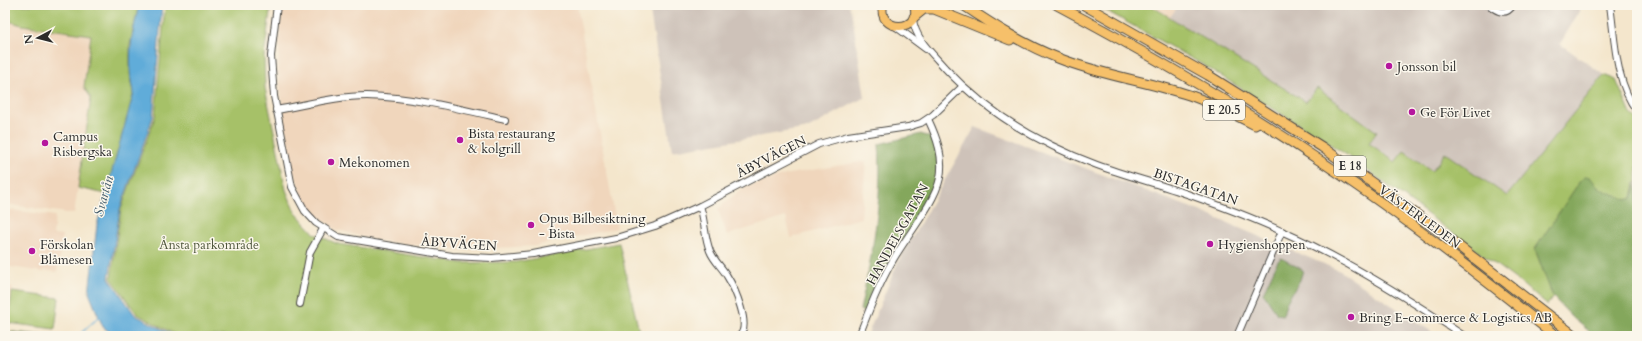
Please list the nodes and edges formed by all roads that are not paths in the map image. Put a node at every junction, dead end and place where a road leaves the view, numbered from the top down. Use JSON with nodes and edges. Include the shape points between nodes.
{"nodes":[{"id":1,"x":278,"y":5,"type":"edge"},
{"id":2,"x":883,"y":5,"type":"edge"},
{"id":3,"x":914,"y":5,"type":"edge"},
{"id":4,"x":963,"y":5,"type":"edge"},
{"id":5,"x":1057,"y":5,"type":"edge"},
{"id":6,"x":1084,"y":5,"type":"edge"},
{"id":7,"x":1489,"y":5,"type":"edge"},
{"id":8,"x":1513,"y":5,"type":"edge"},
{"id":9,"x":1610,"y":5,"type":"edge"},
{"id":10,"x":913,"y":19,"type":"junction"},
{"id":11,"x":895,"y":26,"type":"junction"},
{"id":12,"x":928,"y":51,"type":"junction"},
{"id":13,"x":1049,"y":54,"type":"junction"},
{"id":14,"x":962,"y":87,"type":"junction"},
{"id":15,"x":276,"y":110,"type":"junction"},
{"id":16,"x":1637,"y":111,"type":"edge"},
{"id":17,"x":506,"y":119,"type":"dead end"},
{"id":18,"x":928,"y":119,"type":"junction"},
{"id":19,"x":1291,"y":141,"type":"junction"},
{"id":20,"x":700,"y":206,"type":"junction"},
{"id":21,"x":323,"y":229,"type":"junction"},
{"id":22,"x":1282,"y":231,"type":"junction"},
{"id":23,"x":300,"y":304,"type":"dead end"},
{"id":24,"x":739,"y":336,"type":"edge"},
{"id":25,"x":859,"y":336,"type":"edge"},
{"id":26,"x":1237,"y":336,"type":"edge"},
{"id":27,"x":1464,"y":336,"type":"edge"},
{"id":28,"x":1556,"y":336,"type":"edge"},
{"id":29,"x":1575,"y":336,"type":"edge"}],
"edges":[{"from":1,"to":15,"type":"street","name":"ÅBYVÄGEN","via":[[271,56]]},
{"from":2,"to":11,"type":"main road","via":[[885,20]]},
{"from":3,"to":10,"type":"main road","via":[[916,9]]},
{"from":4,"to":13,"type":"highway","number":"E 20.5","via":[[998,28]]},
{"from":5,"to":19,"type":"highway","name":"VÄSTERLEDEN","number":"E 18","via":[[1171,68]]},
{"from":6,"to":29,"type":"highway","name":"VÄSTERLEDEN","number":"E 18","via":[[1208,75],[1322,147],[1434,227]]},
{"from":7,"to":8,"type":"street","via":[[1499,12],[1505,12]]},
{"from":9,"to":16,"type":"street","via":[[1622,82]]},
{"from":10,"to":11,"type":"main road","number":"E 20.5","via":[[906,25]]},
{"from":10,"to":12,"type":"street","name":"BISTAGATAN","via":[[915,32]]},
{"from":10,"to":13,"type":"highway","number":"E 20.5","via":[[924,8],[934,9]]},
{"from":11,"to":12,"type":"street","name":"BISTAGATAN"},
{"from":12,"to":14,"type":"street","name":"BISTAGATAN"},
{"from":13,"to":19,"type":"highway","number":"E 20.5","via":[[1101,72],[1189,95],[1234,114],[1273,136]]},
{"from":14,"to":18,"type":"street","name":"ÅBYVÄGEN"},
{"from":14,"to":22,"type":"street","name":"BISTAGATAN","via":[[1009,122],[1062,150],[1098,166],[1224,207]]},
{"from":15,"to":17,"type":"street","via":[[366,96],[418,102]]},
{"from":15,"to":21,"type":"street","name":"ÅBYVÄGEN","via":[[292,187],[305,211]]},
{"from":18,"to":20,"type":"street","name":"ÅBYVÄGEN","via":[[916,125],[833,139],[806,149]]},
{"from":18,"to":25,"type":"street","name":"HANDELSGATAN","via":[[939,148],[938,185],[893,260]]},
{"from":19,"to":28,"type":"highway","name":"VÄSTERLEDEN","number":"E 18","via":[[1410,224]]},
{"from":20,"to":21,"type":"street","name":"ÅBYVÄGEN","via":[[655,226],[625,235],[533,254],[502,257],[452,256],[362,243],[338,237]]},
{"from":20,"to":24,"type":"street","via":[[710,251],[727,275],[738,298],[744,328],[743,334]]},
{"from":21,"to":23,"type":"street","via":[[310,252]]},
{"from":22,"to":26,"type":"street"},
{"from":22,"to":27,"type":"street","name":"BISTAGATAN","via":[[1370,277]]}]}
